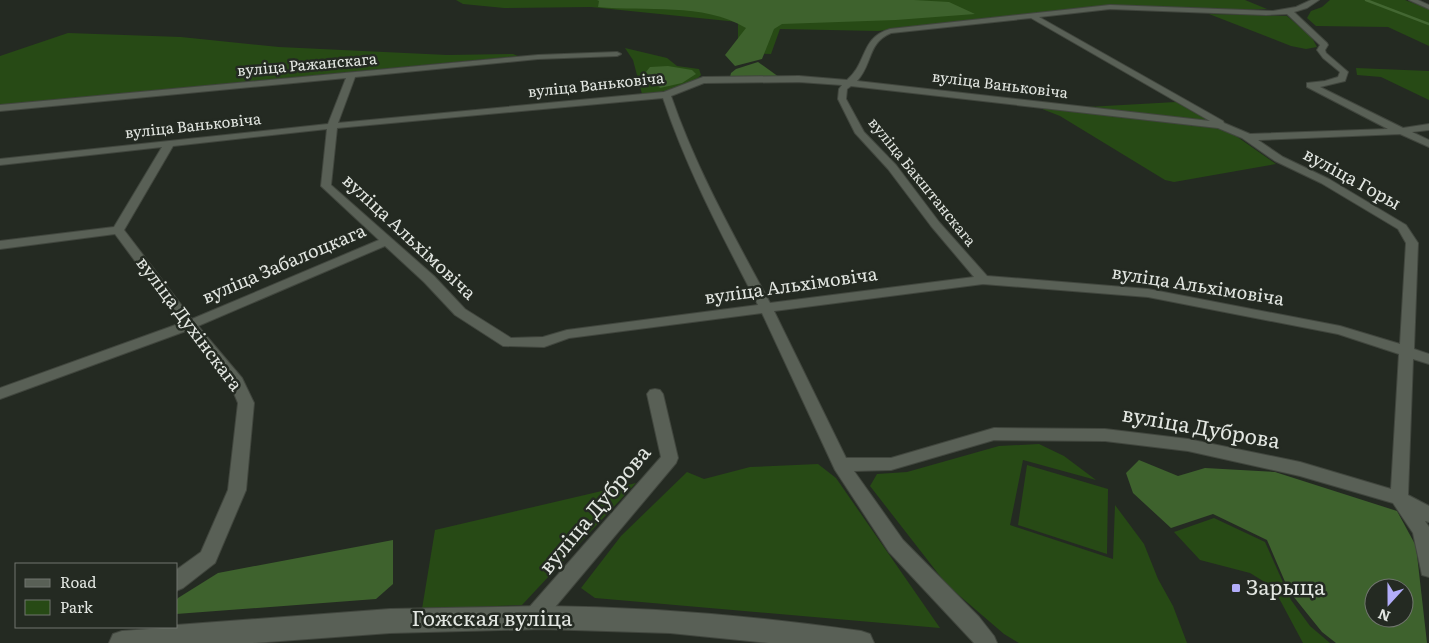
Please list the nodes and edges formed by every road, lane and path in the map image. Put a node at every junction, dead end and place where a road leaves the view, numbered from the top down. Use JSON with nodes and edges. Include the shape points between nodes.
{"nodes":[{"id":1,"x":1316,"y":0,"type":"edge"},
{"id":2,"x":1412,"y":0,"type":"edge"},
{"id":3,"x":1429,"y":7,"type":"edge"},
{"id":4,"x":1289,"y":12,"type":"junction"},
{"id":5,"x":1031,"y":15,"type":"junction"},
{"id":6,"x":617,"y":54,"type":"dead end"},
{"id":7,"x":351,"y":75,"type":"junction"},
{"id":8,"x":848,"y":84,"type":"junction"},
{"id":9,"x":666,"y":95,"type":"junction"},
{"id":10,"x":0,"y":108,"type":"edge"},
{"id":11,"x":332,"y":126,"type":"junction"},
{"id":12,"x":1429,"y":127,"type":"edge"},
{"id":13,"x":1402,"y":131,"type":"junction"},
{"id":14,"x":1248,"y":137,"type":"junction"},
{"id":15,"x":169,"y":144,"type":"junction"},
{"id":16,"x":1429,"y":144,"type":"edge"},
{"id":17,"x":0,"y":162,"type":"edge"},
{"id":18,"x":118,"y":230,"type":"junction"},
{"id":19,"x":386,"y":241,"type":"junction"},
{"id":20,"x":0,"y":244,"type":"edge"},
{"id":21,"x":982,"y":280,"type":"junction"},
{"id":22,"x":766,"y":308,"type":"junction"},
{"id":23,"x":189,"y":325,"type":"junction"},
{"id":24,"x":1406,"y":351,"type":"junction"},
{"id":25,"x":1429,"y":359,"type":"edge"},
{"id":26,"x":0,"y":394,"type":"edge"},
{"id":27,"x":655,"y":394,"type":"dead end"},
{"id":28,"x":841,"y":465,"type":"junction"},
{"id":29,"x":1399,"y":498,"type":"junction"},
{"id":30,"x":1429,"y":515,"type":"edge"},
{"id":31,"x":1429,"y":569,"type":"edge"},
{"id":32,"x":178,"y":580,"type":"edge"},
{"id":33,"x":533,"y":618,"type":"junction"},
{"id":34,"x":130,"y":637,"type":"edge"},
{"id":35,"x":861,"y":643,"type":"edge"},
{"id":36,"x":987,"y":643,"type":"edge"}],
"edges":[{"from":1,"to":4,"type":"street"},
{"from":2,"to":3,"type":"street"},
{"from":4,"to":5,"type":"street","via":[[1266,14],[1110,8]]},
{"from":4,"to":13,"type":"street","via":[[1324,45],[1324,56],[1344,72],[1342,79],[1310,85]]},
{"from":5,"to":8,"type":"street","via":[[878,35],[861,71]]},
{"from":5,"to":14,"type":"street","name":"вуліца Горы"},
{"from":6,"to":7,"type":"street","name":"вуліца Ражанскага","via":[[538,57]]},
{"from":7,"to":10,"type":"street","name":"вуліца Ражанскага"},
{"from":7,"to":11,"type":"street","name":"вуліца Альхімовіча"},
{"from":8,"to":9,"type":"street","name":"вуліца Ваньковіча","via":[[799,79],[703,80]]},
{"from":8,"to":14,"type":"street","name":"вуліца Ваньковіча","via":[[1220,125]]},
{"from":8,"to":21,"type":"street","name":"вуліца Бакштанскага","via":[[843,89],[842,99],[860,133],[892,167]]},
{"from":9,"to":11,"type":"street","name":"вуліца Ваньковіча"},
{"from":9,"to":22,"type":"street","via":[[705,190]]},
{"from":11,"to":15,"type":"street","name":"вуліца Ваньковіча"},
{"from":11,"to":19,"type":"street","name":"вуліца Альхімовіча","via":[[326,186]]},
{"from":12,"to":13,"type":"street","name":"вуліца Ваньковіча"},
{"from":13,"to":14,"type":"street","name":"вуліца Ваньковіча"},
{"from":13,"to":16,"type":"street"},
{"from":14,"to":24,"type":"street","name":"вуліца Горы","via":[[1279,159],[1325,181],[1402,227],[1412,243]]},
{"from":15,"to":17,"type":"street","name":"вуліца Ваньковіча"},
{"from":15,"to":18,"type":"street"},
{"from":18,"to":20,"type":"street"},
{"from":18,"to":23,"type":"street","name":"вуліца Духінскага"},
{"from":19,"to":22,"type":"street","name":"вуліца Альхімовіча","via":[[460,312],[508,343],[544,342],[567,334]]},
{"from":19,"to":23,"type":"street","name":"вуліца Забалоцкага"},
{"from":21,"to":22,"type":"street","name":"вуліца Альхімовіча"},
{"from":21,"to":24,"type":"street","name":"вуліца Альхімовіча","via":[[1148,293],[1340,330]]},
{"from":22,"to":28,"type":"street"},
{"from":23,"to":26,"type":"street","name":"вуліца Забалоцкага"},
{"from":23,"to":32,"type":"street","name":"вуліца Духінскага","via":[[237,382],[246,403],[237,490],[208,557]]},
{"from":24,"to":25,"type":"street","name":"вуліца Альхімовіча"},
{"from":24,"to":29,"type":"street","name":"вуліца Горы"},
{"from":27,"to":33,"type":"street","name":"вуліца Дуброва","via":[[670,458]]},
{"from":28,"to":29,"type":"street","name":"вуліца Дуброва","via":[[891,464],[994,434],[1105,435],[1188,445],[1300,468]]},
{"from":28,"to":36,"type":"street","via":[[896,546]]},
{"from":29,"to":30,"type":"street","name":"вуліца Дуброва"},
{"from":29,"to":31,"type":"street","via":[[1422,531]]},
{"from":33,"to":34,"type":"street","name":"Гожская вуліца","via":[[403,620]]},
{"from":33,"to":35,"type":"street","name":"Гожская вуліца","via":[[644,620],[749,628]]}]}
